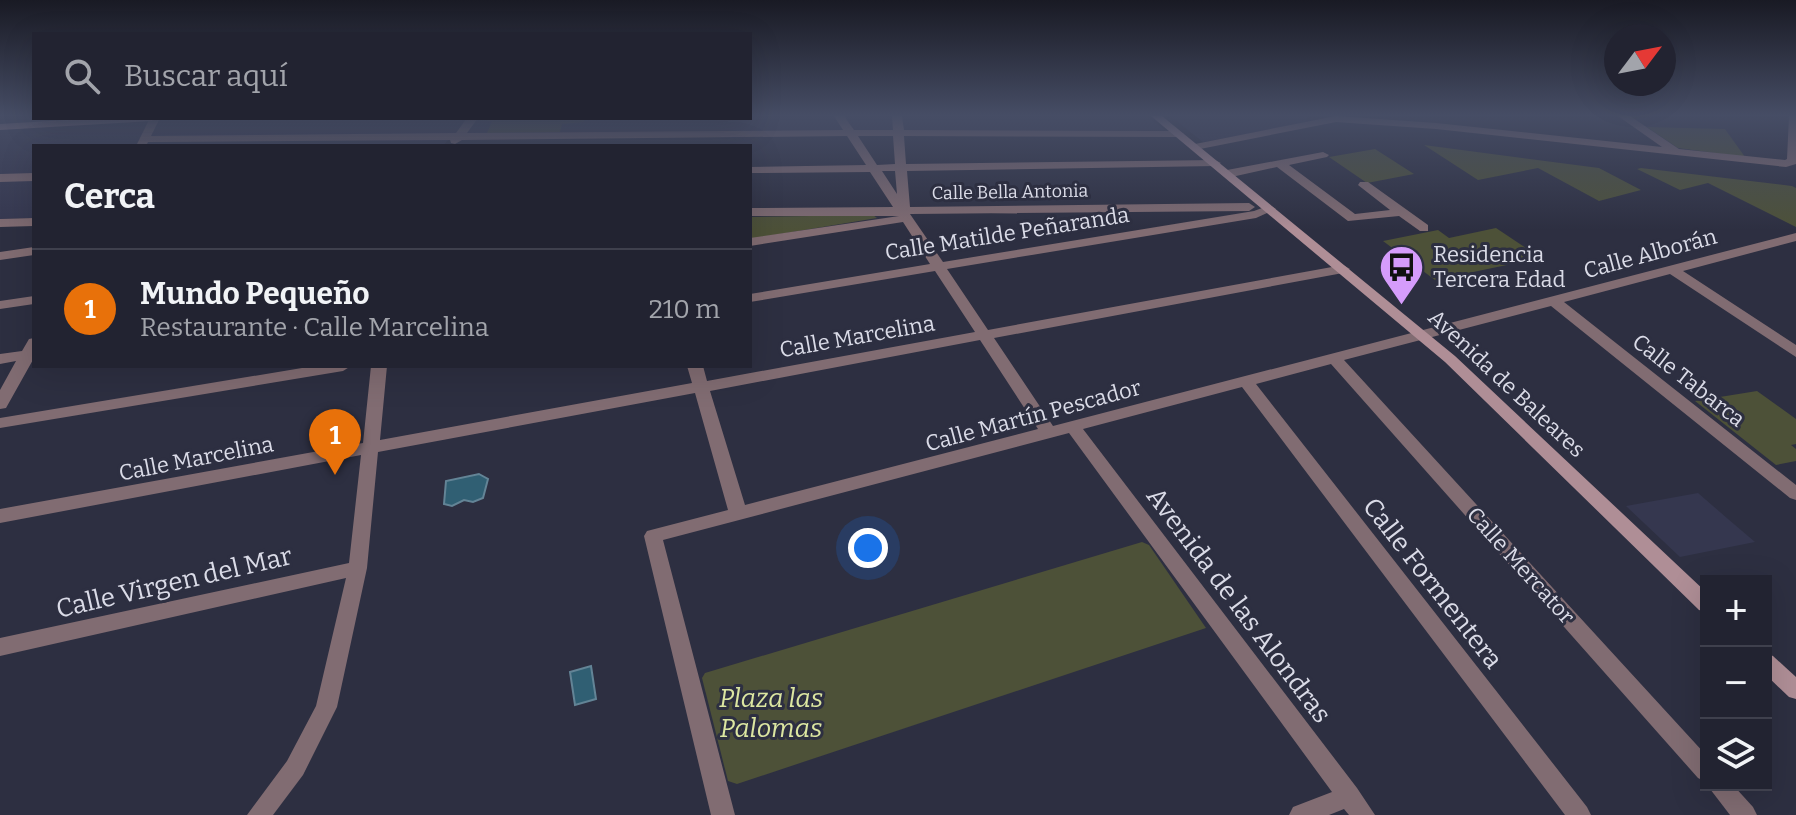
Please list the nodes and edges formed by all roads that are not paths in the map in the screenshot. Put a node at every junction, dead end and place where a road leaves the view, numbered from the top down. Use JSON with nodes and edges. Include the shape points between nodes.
{"nodes":[{"id":1,"x":865,"y":154,"type":"edge"},
{"id":2,"x":902,"y":154,"type":"edge"},
{"id":3,"x":1204,"y":154,"type":"edge"},
{"id":4,"x":1690,"y":154,"type":"edge"},
{"id":5,"x":1793,"y":154,"type":"edge"},
{"id":6,"x":1323,"y":155,"type":"dead end"},
{"id":7,"x":1280,"y":164,"type":"junction"},
{"id":8,"x":875,"y":168,"type":"junction"},
{"id":9,"x":903,"y":168,"type":"junction"},
{"id":10,"x":1221,"y":168,"type":"junction"},
{"id":11,"x":752,"y":170,"type":"edge"},
{"id":12,"x":32,"y":177,"type":"edge"},
{"id":13,"x":0,"y":178,"type":"edge"},
{"id":14,"x":1364,"y":185,"type":"dead end"},
{"id":15,"x":1270,"y":209,"type":"junction"},
{"id":16,"x":752,"y":212,"type":"edge"},
{"id":17,"x":1401,"y":212,"type":"junction"},
{"id":18,"x":906,"y":214,"type":"junction"},
{"id":19,"x":32,"y":222,"type":"edge"},
{"id":20,"x":0,"y":223,"type":"edge"},
{"id":21,"x":1424,"y":228,"type":"dead end"},
{"id":22,"x":1796,"y":237,"type":"edge"},
{"id":23,"x":752,"y":242,"type":"edge"},
{"id":24,"x":32,"y":251,"type":"edge"},
{"id":25,"x":0,"y":256,"type":"edge"},
{"id":26,"x":940,"y":266,"type":"junction"},
{"id":27,"x":1343,"y":269,"type":"junction"},
{"id":28,"x":1673,"y":270,"type":"junction"},
{"id":29,"x":752,"y":298,"type":"edge"},
{"id":30,"x":32,"y":300,"type":"edge"},
{"id":31,"x":1554,"y":301,"type":"junction"},
{"id":32,"x":0,"y":305,"type":"edge"},
{"id":33,"x":986,"y":336,"type":"junction"},
{"id":34,"x":1423,"y":336,"type":"junction"},
{"id":35,"x":32,"y":350,"type":"edge"},
{"id":36,"x":1796,"y":352,"type":"edge"},
{"id":37,"x":0,"y":359,"type":"edge"},
{"id":38,"x":1335,"y":359,"type":"junction"},
{"id":39,"x":331,"y":368,"type":"edge"},
{"id":40,"x":379,"y":368,"type":"edge"},
{"id":41,"x":696,"y":368,"type":"edge"},
{"id":42,"x":1246,"y":382,"type":"junction"},
{"id":43,"x":701,"y":386,"type":"junction"},
{"id":44,"x":0,"y":404,"type":"edge"},
{"id":45,"x":0,"y":423,"type":"edge"},
{"id":46,"x":1073,"y":427,"type":"junction"},
{"id":47,"x":1049,"y":433,"type":"junction"},
{"id":48,"x":370,"y":448,"type":"junction"},
{"id":49,"x":1796,"y":494,"type":"edge"},
{"id":50,"x":738,"y":513,"type":"junction"},
{"id":51,"x":0,"y":516,"type":"edge"},
{"id":52,"x":358,"y":568,"type":"junction"},
{"id":53,"x":1700,"y":598,"type":"edge"},
{"id":54,"x":0,"y":647,"type":"edge"},
{"id":55,"x":1772,"y":668,"type":"edge"},
{"id":56,"x":1796,"y":690,"type":"edge"},
{"id":57,"x":1700,"y":764,"type":"edge"},
{"id":58,"x":1723,"y":791,"type":"edge"},
{"id":59,"x":1356,"y":806,"type":"edge"},
{"id":60,"x":259,"y":815,"type":"edge"},
{"id":61,"x":723,"y":815,"type":"edge"},
{"id":62,"x":1301,"y":815,"type":"edge"},
{"id":63,"x":1579,"y":815,"type":"edge"},
{"id":64,"x":1745,"y":815,"type":"edge"}],
"edges":[{"from":1,"to":8,"type":"street"},
{"from":2,"to":9,"type":"street"},
{"from":3,"to":10,"type":"main road","name":"Avenida de Baleares"},
{"from":4,"to":5,"type":"street","via":[[1790,163]]},
{"from":6,"to":7,"type":"street"},
{"from":7,"to":10,"type":"street"},
{"from":7,"to":17,"type":"street","via":[[1352,218]]},
{"from":8,"to":9,"type":"street"},
{"from":8,"to":11,"type":"street"},
{"from":8,"to":18,"type":"street"},
{"from":9,"to":10,"type":"street"},
{"from":9,"to":18,"type":"street"},
{"from":10,"to":15,"type":"main road","name":"Avenida de Baleares"},
{"from":12,"to":13,"type":"street"},
{"from":14,"to":17,"type":"street"},
{"from":15,"to":18,"type":"street","name":"Calle Bella Antonia"},
{"from":15,"to":26,"type":"street","name":"Calle Matilde Peñaranda"},
{"from":15,"to":27,"type":"main road","name":"Avenida de Baleares"},
{"from":16,"to":18,"type":"street","name":"Calle Bella Antonia"},
{"from":17,"to":21,"type":"street"},
{"from":18,"to":23,"type":"street"},
{"from":18,"to":26,"type":"street"},
{"from":19,"to":20,"type":"street"},
{"from":22,"to":28,"type":"street","name":"Calle Alborán"},
{"from":24,"to":25,"type":"street"},
{"from":26,"to":29,"type":"street","name":"Calle Matilde Peñaranda"},
{"from":26,"to":33,"type":"street"},
{"from":27,"to":33,"type":"street","name":"Calle Marcelina"},
{"from":27,"to":34,"type":"main road","name":"Avenida de Baleares"},
{"from":28,"to":31,"type":"street","name":"Calle Alborán"},
{"from":28,"to":36,"type":"street"},
{"from":30,"to":32,"type":"street"},
{"from":31,"to":34,"type":"street","name":"Calle Alborán"},
{"from":31,"to":49,"type":"street","name":"Calle Tabarca"},
{"from":33,"to":43,"type":"street","name":"Calle Marcelina"},
{"from":33,"to":47,"type":"street"},
{"from":34,"to":38,"type":"street","name":"Calle Martín Pescador"},
{"from":34,"to":53,"type":"main road","name":"Avenida de Baleares"},
{"from":35,"to":37,"type":"street"},
{"from":35,"to":44,"type":"street"},
{"from":38,"to":42,"type":"street","name":"Calle Martín Pescador"},
{"from":38,"to":57,"type":"street","name":"Calle Mercator"},
{"from":39,"to":45,"type":"street"},
{"from":40,"to":48,"type":"street"},
{"from":41,"to":43,"type":"street"},
{"from":42,"to":46,"type":"street","name":"Calle Martín Pescador"},
{"from":42,"to":63,"type":"street","name":"Calle Formentera"},
{"from":43,"to":48,"type":"street","name":"Calle Marcelina"},
{"from":43,"to":50,"type":"street"},
{"from":46,"to":47,"type":"street","name":"Calle Martín Pescador"},
{"from":46,"to":59,"type":"street","name":"Avenida de las Alondras"},
{"from":47,"to":50,"type":"street","name":"Calle Martín Pescador"},
{"from":48,"to":51,"type":"street","name":"Calle Marcelina"},
{"from":48,"to":52,"type":"street"},
{"from":50,"to":61,"type":"street","name":"Calle Martín Pescador","via":[[653,536]]},
{"from":52,"to":54,"type":"street","name":"Calle Virgen del Mar"},
{"from":52,"to":60,"type":"street","via":[[321,718],[295,768]]},
{"from":55,"to":56,"type":"main road"},
{"from":58,"to":64,"type":"street"},
{"from":59,"to":62,"type":"street"}]}
